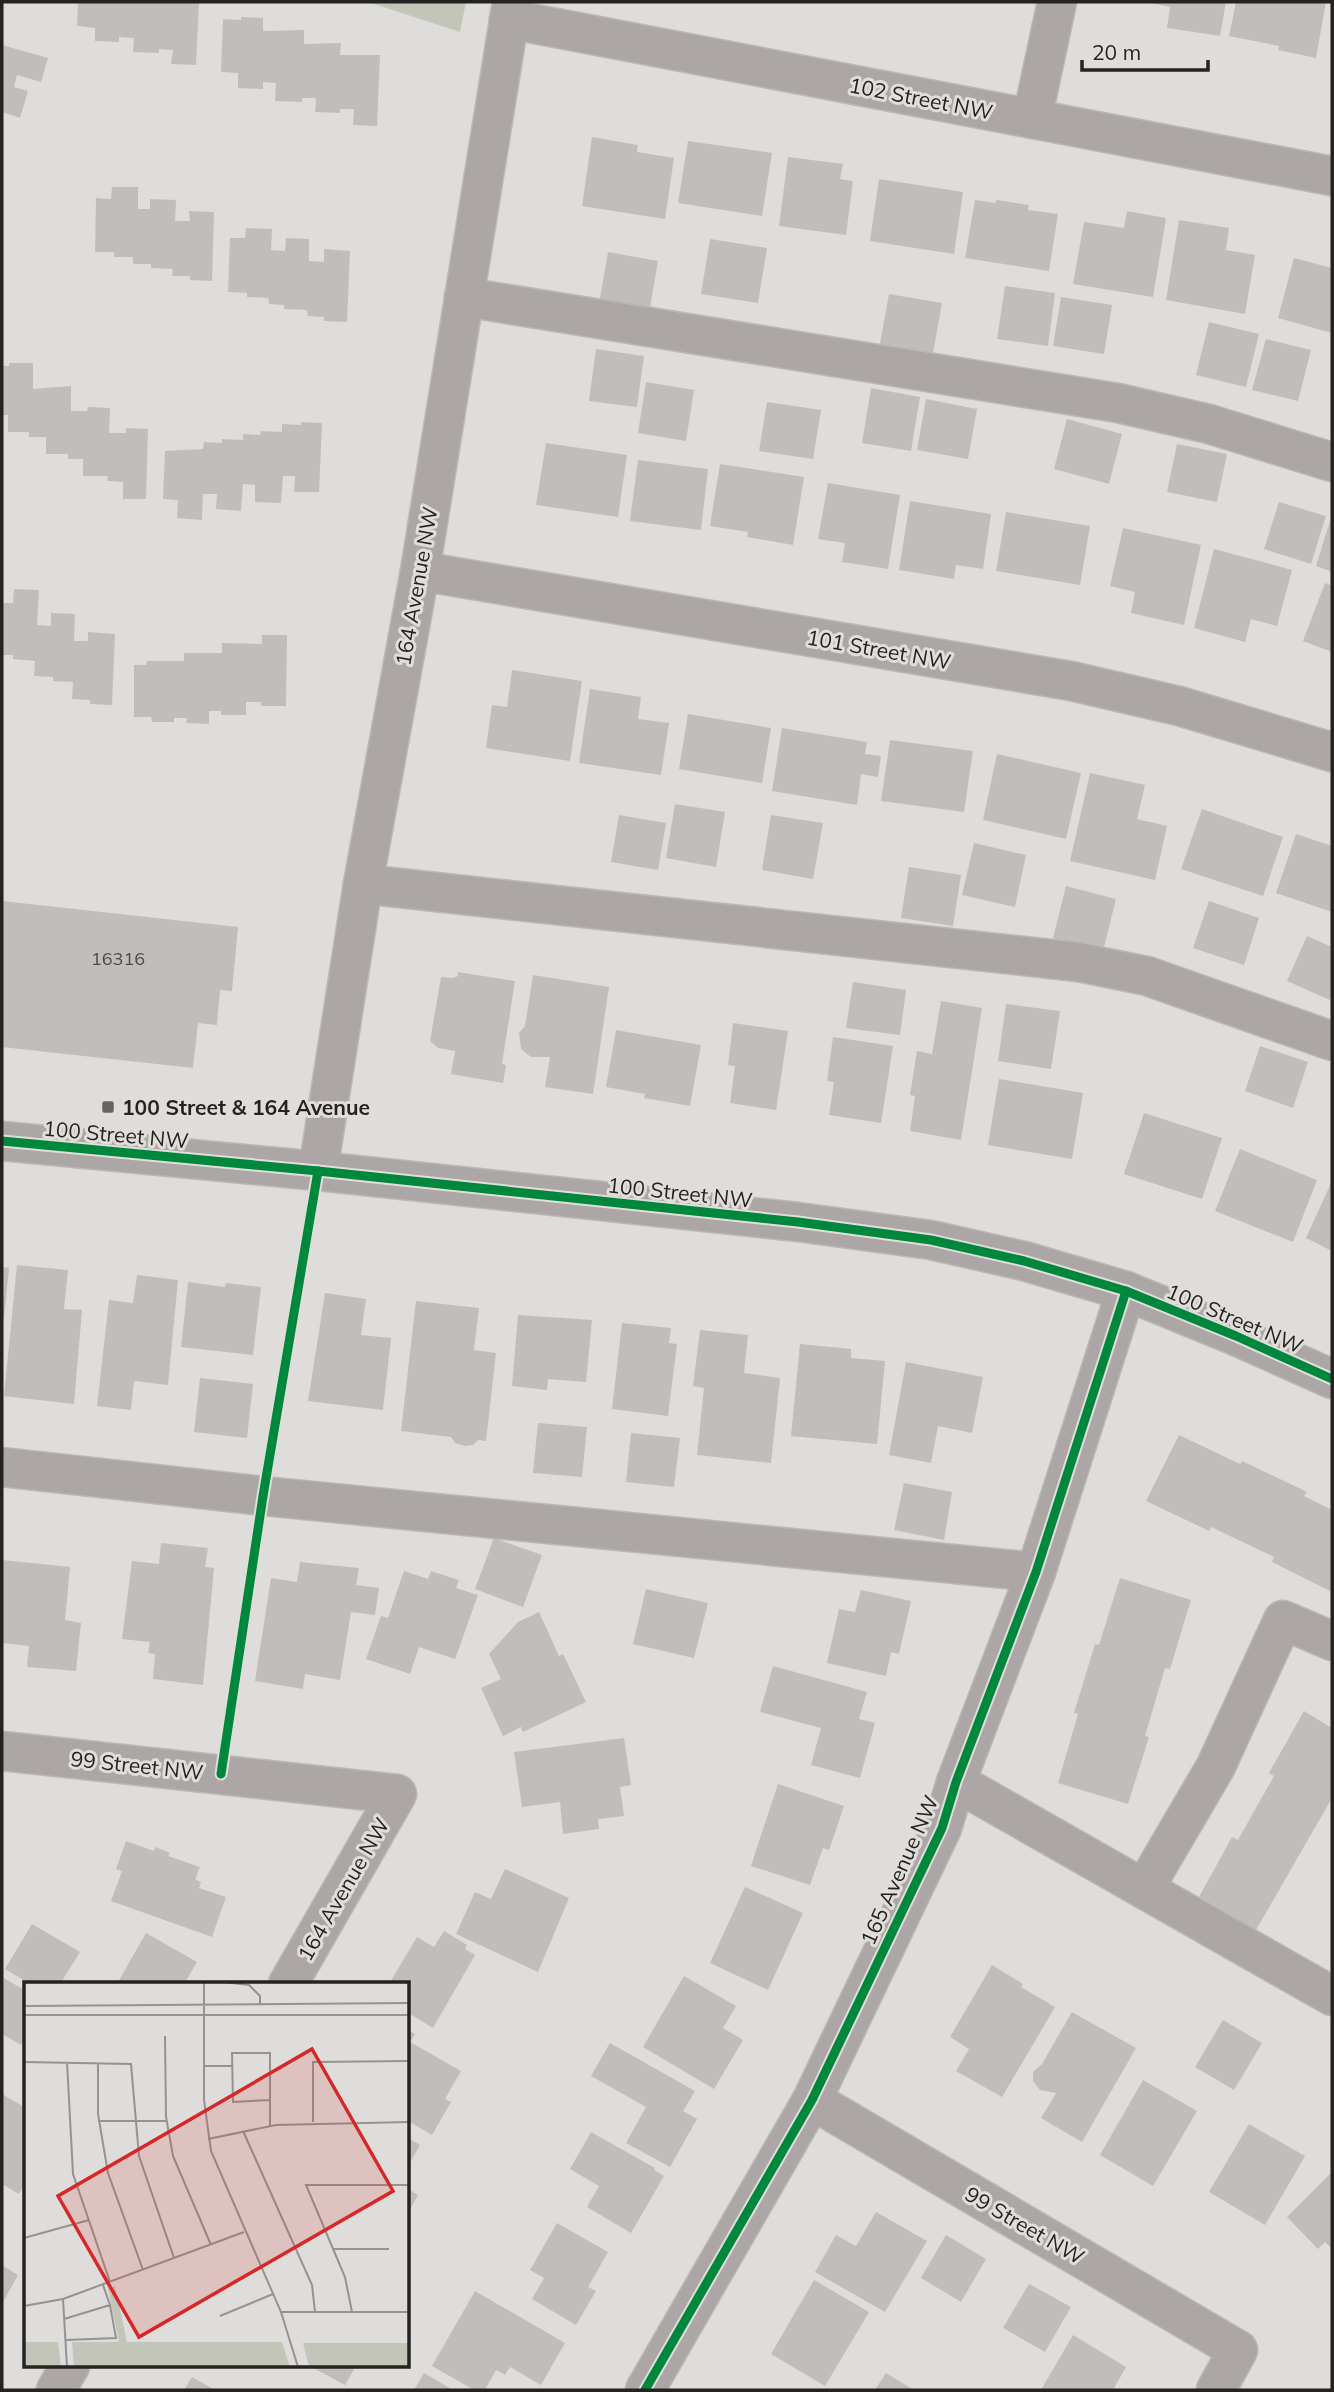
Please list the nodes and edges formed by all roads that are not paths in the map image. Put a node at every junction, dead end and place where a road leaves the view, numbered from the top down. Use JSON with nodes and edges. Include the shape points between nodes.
{"nodes":[{"id":1,"x":1057,"y":2,"type":"edge"},
{"id":2,"x":511,"y":10,"type":"edge"},
{"id":3,"x":1032,"y":119,"type":"junction"},
{"id":4,"x":1332,"y":176,"type":"edge"},
{"id":5,"x":464,"y":297,"type":"junction"},
{"id":6,"x":1332,"y":462,"type":"edge"},
{"id":7,"x":419,"y":571,"type":"junction"},
{"id":8,"x":1332,"y":752,"type":"edge"},
{"id":9,"x":363,"y":884,"type":"junction"},
{"id":10,"x":1332,"y":1041,"type":"edge"},
{"id":11,"x":2,"y":1142,"type":"edge"},
{"id":12,"x":318,"y":1171,"type":"junction"},
{"id":13,"x":1126,"y":1292,"type":"junction"},
{"id":14,"x":1332,"y":1379,"type":"edge"},
{"id":15,"x":2,"y":1467,"type":"edge"},
{"id":16,"x":1036,"y":1572,"type":"junction"},
{"id":17,"x":1332,"y":1641,"type":"edge"},
{"id":18,"x":2,"y":1751,"type":"edge"},
{"id":19,"x":956,"y":1782,"type":"junction"},
{"id":20,"x":397,"y":1794,"type":"joint"},
{"id":21,"x":1144,"y":1889,"type":"junction"},
{"id":22,"x":289,"y":1982,"type":"edge"},
{"id":23,"x":1332,"y":1996,"type":"edge"},
{"id":24,"x":812,"y":2100,"type":"junction"},
{"id":25,"x":69,"y":2368,"type":"edge"},
{"id":26,"x":56,"y":2390,"type":"edge"},
{"id":27,"x":645,"y":2390,"type":"edge"},
{"id":28,"x":1216,"y":2390,"type":"edge"}],
"edges":[{"from":1,"to":3,"type":"street"},
{"from":2,"to":3,"type":"street","name":"102 Street NW"},
{"from":2,"to":5,"type":"street","name":"164 Avenue NW"},
{"from":3,"to":4,"type":"street","name":"102 Street NW"},
{"from":5,"to":6,"type":"street","via":[[1118,403],[1209,424]]},
{"from":5,"to":7,"type":"street","name":"164 Avenue NW"},
{"from":7,"to":8,"type":"street","name":"101 Street NW","via":[[1071,681],[1179,706]]},
{"from":7,"to":9,"type":"street","name":"164 Avenue NW"},
{"from":9,"to":10,"type":"street","via":[[1078,962],[1147,976]]},
{"from":9,"to":12,"type":"street","name":"164 Avenue NW"},
{"from":11,"to":12,"type":"street","name":"100 Street NW"},
{"from":12,"to":13,"type":"street","name":"100 Street NW","via":[[931,1240],[1024,1261]]},
{"from":13,"to":14,"type":"street","name":"100 Street NW"},
{"from":13,"to":16,"type":"street","name":"165 Avenue NW"},
{"from":15,"to":16,"type":"street"},
{"from":16,"to":19,"type":"street","name":"165 Avenue NW"},
{"from":17,"to":21,"type":"street","via":[[1283,1620],[1216,1766]]},
{"from":18,"to":20,"type":"street","name":"99 Street NW"},
{"from":19,"to":21,"type":"street"},
{"from":19,"to":24,"type":"street","name":"165 Avenue NW","via":[[942,1828]]},
{"from":20,"to":22,"type":"street","name":"164 Avenue NW"},
{"from":21,"to":23,"type":"street"},
{"from":24,"to":27,"type":"street","name":"165 Avenue NW"},
{"from":24,"to":28,"type":"street","name":"99 Street NW","via":[[1238,2350]]},
{"from":25,"to":26,"type":"street"}]}
